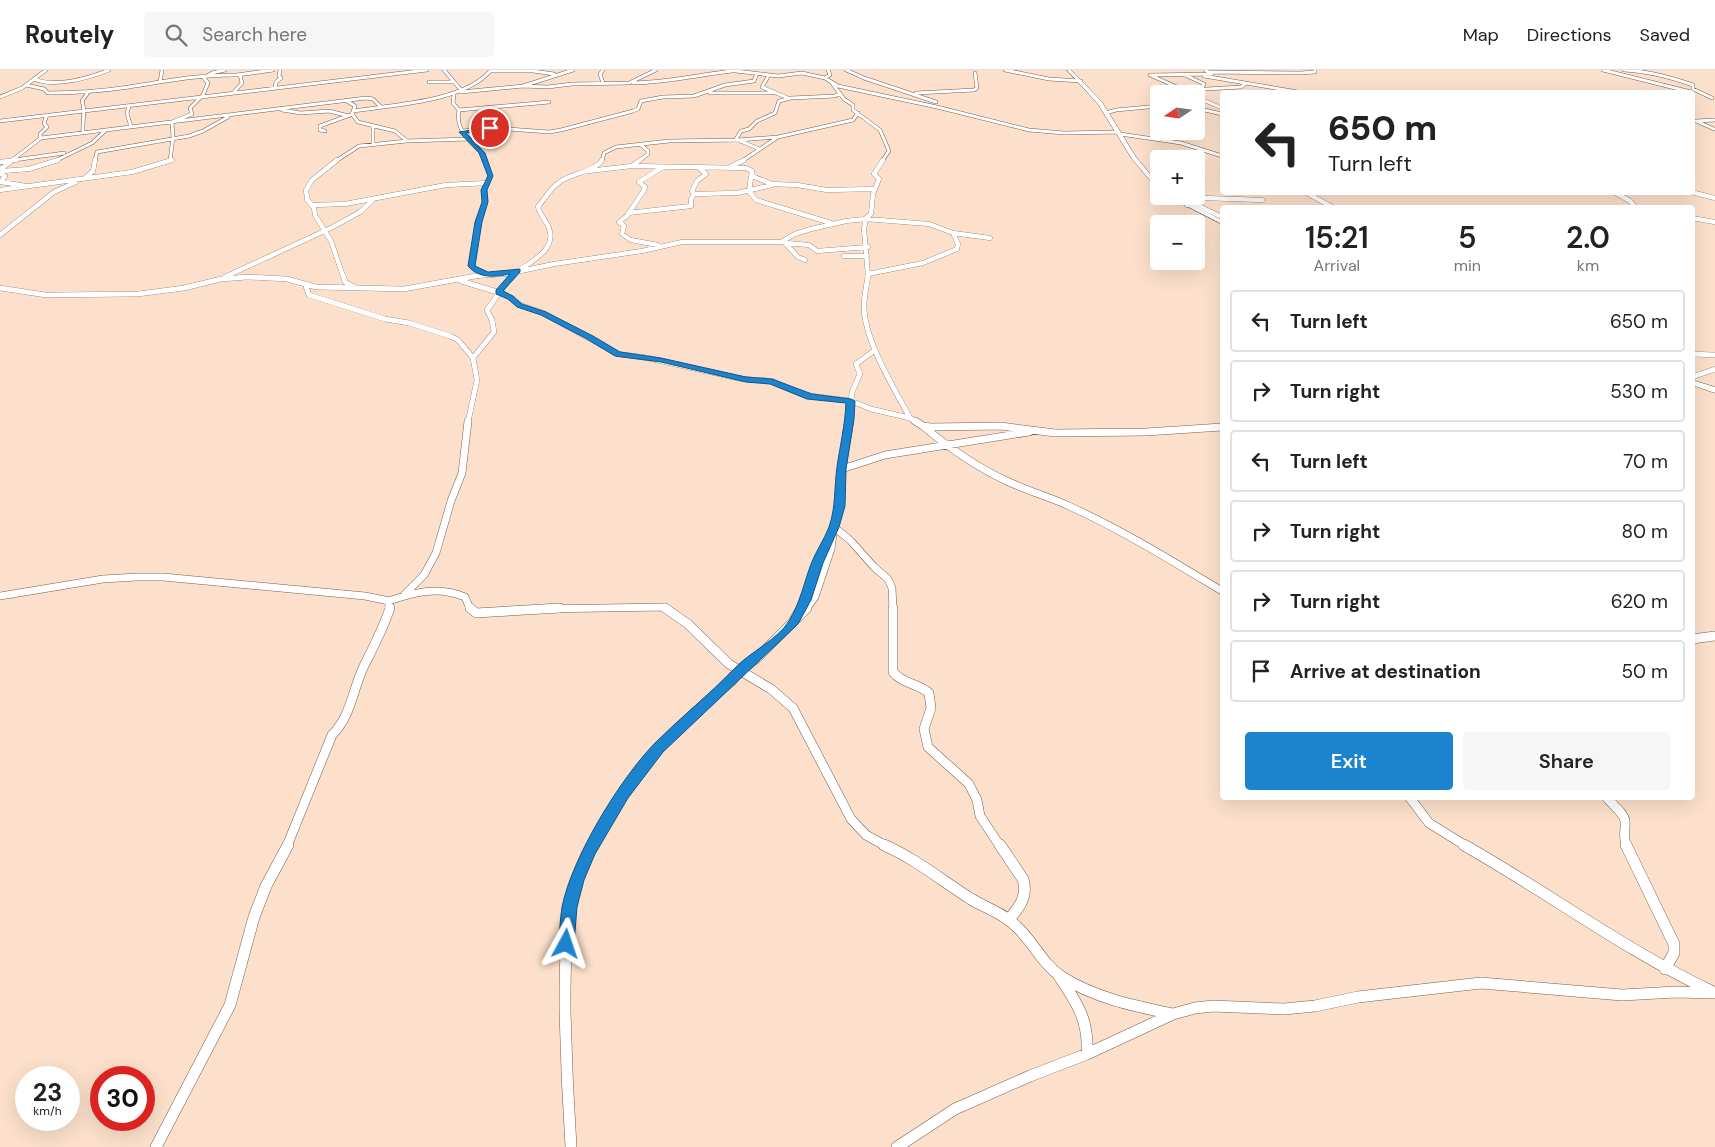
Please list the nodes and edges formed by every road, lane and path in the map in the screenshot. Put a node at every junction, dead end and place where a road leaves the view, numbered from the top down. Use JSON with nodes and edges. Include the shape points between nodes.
{"nodes":[{"id":1,"x":46,"y":70,"type":"edge"},
{"id":2,"x":109,"y":70,"type":"edge"},
{"id":3,"x":169,"y":70,"type":"edge"},
{"id":4,"x":225,"y":70,"type":"edge"},
{"id":5,"x":273,"y":70,"type":"edge"},
{"id":6,"x":280,"y":70,"type":"edge"},
{"id":7,"x":427,"y":70,"type":"edge"},
{"id":8,"x":444,"y":70,"type":"edge"},
{"id":9,"x":491,"y":70,"type":"edge"},
{"id":10,"x":505,"y":70,"type":"edge"},
{"id":11,"x":573,"y":70,"type":"edge"},
{"id":12,"x":603,"y":70,"type":"edge"},
{"id":13,"x":656,"y":70,"type":"edge"},
{"id":14,"x":726,"y":70,"type":"edge"},
{"id":15,"x":828,"y":70,"type":"edge"},
{"id":16,"x":846,"y":70,"type":"edge"},
{"id":17,"x":1006,"y":70,"type":"edge"},
{"id":18,"x":1069,"y":70,"type":"edge"},
{"id":19,"x":1165,"y":70,"type":"edge"},
{"id":20,"x":1205,"y":70,"type":"edge"},
{"id":21,"x":1315,"y":70,"type":"edge"},
{"id":22,"x":1604,"y":70,"type":"edge"},
{"id":23,"x":1625,"y":70,"type":"edge"},
{"id":24,"x":162,"y":71,"type":"edge"},
{"id":25,"x":736,"y":71,"type":"edge"},
{"id":26,"x":758,"y":71,"type":"edge"},
{"id":27,"x":975,"y":72,"type":"dead end"},
{"id":28,"x":999,"y":72,"type":"dead end"},
{"id":29,"x":1210,"y":72,"type":"junction"},
{"id":30,"x":1174,"y":73,"type":"junction"},
{"id":31,"x":1181,"y":73,"type":"junction"},
{"id":32,"x":1196,"y":74,"type":"junction"},
{"id":33,"x":238,"y":75,"type":"junction"},
{"id":34,"x":556,"y":75,"type":"junction"},
{"id":35,"x":769,"y":75,"type":"junction"},
{"id":36,"x":206,"y":77,"type":"junction"},
{"id":37,"x":825,"y":78,"type":"junction"},
{"id":38,"x":34,"y":79,"type":"junction"},
{"id":39,"x":1640,"y":79,"type":"junction"},
{"id":40,"x":160,"y":82,"type":"junction"},
{"id":41,"x":429,"y":82,"type":"dead end"},
{"id":42,"x":454,"y":82,"type":"junction"},
{"id":43,"x":1081,"y":82,"type":"junction"},
{"id":44,"x":603,"y":83,"type":"junction"},
{"id":45,"x":629,"y":83,"type":"junction"},
{"id":46,"x":832,"y":83,"type":"junction"},
{"id":47,"x":1246,"y":83,"type":"junction"},
{"id":48,"x":26,"y":85,"type":"junction"},
{"id":49,"x":1170,"y":85,"type":"edge"},
{"id":50,"x":1204,"y":85,"type":"edge"},
{"id":51,"x":1647,"y":85,"type":"dead end"},
{"id":52,"x":523,"y":86,"type":"junction"},
{"id":53,"x":275,"y":88,"type":"junction"},
{"id":54,"x":1205,"y":88,"type":"edge"},
{"id":55,"x":44,"y":89,"type":"junction"},
{"id":56,"x":1286,"y":90,"type":"edge"},
{"id":57,"x":1681,"y":90,"type":"edge"},
{"id":58,"x":89,"y":92,"type":"junction"},
{"id":59,"x":457,"y":92,"type":"junction"},
{"id":60,"x":708,"y":92,"type":"junction"},
{"id":61,"x":904,"y":92,"type":"junction"},
{"id":62,"x":233,"y":93,"type":"junction"},
{"id":63,"x":773,"y":93,"type":"junction"},
{"id":64,"x":840,"y":93,"type":"junction"},
{"id":65,"x":57,"y":94,"type":"junction"},
{"id":66,"x":1695,"y":94,"type":"edge"},
{"id":67,"x":0,"y":97,"type":"edge"},
{"id":68,"x":202,"y":97,"type":"junction"},
{"id":69,"x":788,"y":98,"type":"junction"},
{"id":70,"x":1714,"y":98,"type":"edge"},
{"id":71,"x":77,"y":100,"type":"dead end"},
{"id":72,"x":344,"y":100,"type":"junction"},
{"id":73,"x":1205,"y":101,"type":"edge"},
{"id":74,"x":82,"y":102,"type":"junction"},
{"id":75,"x":549,"y":102,"type":"dead end"},
{"id":76,"x":129,"y":106,"type":"junction"},
{"id":77,"x":381,"y":107,"type":"junction"},
{"id":78,"x":955,"y":107,"type":"dead end"},
{"id":79,"x":1150,"y":107,"type":"edge"},
{"id":80,"x":1220,"y":107,"type":"edge"},
{"id":81,"x":268,"y":110,"type":"junction"},
{"id":82,"x":458,"y":110,"type":"junction"},
{"id":83,"x":1205,"y":110,"type":"edge"},
{"id":84,"x":83,"y":111,"type":"junction"},
{"id":85,"x":858,"y":113,"type":"junction"},
{"id":86,"x":1106,"y":113,"type":"junction"},
{"id":87,"x":237,"y":114,"type":"junction"},
{"id":88,"x":352,"y":114,"type":"junction"},
{"id":89,"x":1220,"y":114,"type":"edge"},
{"id":90,"x":47,"y":115,"type":"junction"},
{"id":91,"x":191,"y":115,"type":"junction"},
{"id":92,"x":195,"y":119,"type":"junction"},
{"id":93,"x":1715,"y":120,"type":"edge"},
{"id":94,"x":0,"y":121,"type":"edge"},
{"id":95,"x":172,"y":122,"type":"junction"},
{"id":96,"x":373,"y":126,"type":"junction"},
{"id":97,"x":131,"y":127,"type":"junction"},
{"id":98,"x":1702,"y":129,"type":"dead end"},
{"id":99,"x":1714,"y":129,"type":"edge"},
{"id":100,"x":106,"y":130,"type":"junction"},
{"id":101,"x":325,"y":131,"type":"dead end"},
{"id":102,"x":462,"y":132,"type":"junction"},
{"id":103,"x":83,"y":133,"type":"junction"},
{"id":104,"x":1120,"y":133,"type":"junction"},
{"id":105,"x":778,"y":137,"type":"junction"},
{"id":106,"x":40,"y":139,"type":"junction"},
{"id":107,"x":175,"y":139,"type":"junction"},
{"id":108,"x":469,"y":139,"type":"junction"},
{"id":109,"x":738,"y":140,"type":"junction"},
{"id":110,"x":407,"y":141,"type":"junction"},
{"id":111,"x":373,"y":144,"type":"junction"},
{"id":112,"x":641,"y":145,"type":"junction"},
{"id":113,"x":82,"y":149,"type":"junction"},
{"id":114,"x":759,"y":149,"type":"junction"},
{"id":115,"x":76,"y":152,"type":"junction"},
{"id":116,"x":97,"y":152,"type":"junction"},
{"id":117,"x":1220,"y":155,"type":"edge"},
{"id":118,"x":15,"y":160,"type":"junction"},
{"id":119,"x":0,"y":162,"type":"edge"},
{"id":120,"x":632,"y":166,"type":"junction"},
{"id":121,"x":663,"y":167,"type":"junction"},
{"id":122,"x":698,"y":167,"type":"junction"},
{"id":123,"x":729,"y":167,"type":"junction"},
{"id":124,"x":585,"y":171,"type":"junction"},
{"id":125,"x":2,"y":172,"type":"junction"},
{"id":126,"x":752,"y":176,"type":"junction"},
{"id":127,"x":85,"y":177,"type":"junction"},
{"id":128,"x":1150,"y":178,"type":"edge"},
{"id":129,"x":487,"y":183,"type":"junction"},
{"id":130,"x":772,"y":184,"type":"junction"},
{"id":131,"x":26,"y":186,"type":"junction"},
{"id":132,"x":874,"y":189,"type":"junction"},
{"id":133,"x":0,"y":190,"type":"edge"},
{"id":134,"x":749,"y":190,"type":"junction"},
{"id":135,"x":1695,"y":193,"type":"edge"},
{"id":136,"x":694,"y":194,"type":"junction"},
{"id":137,"x":1310,"y":195,"type":"edge"},
{"id":138,"x":1619,"y":195,"type":"edge"},
{"id":139,"x":1715,"y":198,"type":"edge"},
{"id":140,"x":1205,"y":199,"type":"edge"},
{"id":141,"x":374,"y":200,"type":"junction"},
{"id":142,"x":1262,"y":200,"type":"dead end"},
{"id":143,"x":1192,"y":205,"type":"edge"},
{"id":144,"x":1193,"y":205,"type":"edge"},
{"id":145,"x":1329,"y":205,"type":"edge"},
{"id":146,"x":1633,"y":205,"type":"edge"},
{"id":147,"x":313,"y":206,"type":"junction"},
{"id":148,"x":628,"y":213,"type":"junction"},
{"id":149,"x":1220,"y":216,"type":"edge"},
{"id":150,"x":866,"y":218,"type":"junction"},
{"id":151,"x":1695,"y":219,"type":"edge"},
{"id":152,"x":1220,"y":221,"type":"edge"},
{"id":153,"x":1715,"y":222,"type":"edge"},
{"id":154,"x":831,"y":224,"type":"junction"},
{"id":155,"x":324,"y":231,"type":"junction"},
{"id":156,"x":953,"y":233,"type":"junction"},
{"id":157,"x":0,"y":235,"type":"edge"},
{"id":158,"x":990,"y":238,"type":"dead end"},
{"id":159,"x":785,"y":242,"type":"junction"},
{"id":160,"x":660,"y":246,"type":"dead end"},
{"id":161,"x":868,"y":247,"type":"junction"},
{"id":162,"x":844,"y":256,"type":"dead end"},
{"id":163,"x":867,"y":256,"type":"junction"},
{"id":164,"x":805,"y":260,"type":"dead end"},
{"id":165,"x":517,"y":270,"type":"junction"},
{"id":166,"x":486,"y":274,"type":"junction"},
{"id":167,"x":868,"y":274,"type":"junction"},
{"id":168,"x":221,"y":278,"type":"junction"},
{"id":169,"x":454,"y":281,"type":"junction"},
{"id":170,"x":305,"y":284,"type":"junction"},
{"id":171,"x":347,"y":286,"type":"junction"},
{"id":172,"x":1,"y":287,"type":"edge"},
{"id":173,"x":498,"y":292,"type":"junction"},
{"id":174,"x":875,"y":350,"type":"junction"},
{"id":175,"x":1695,"y":354,"type":"edge"},
{"id":176,"x":1715,"y":355,"type":"edge"},
{"id":177,"x":473,"y":358,"type":"junction"},
{"id":178,"x":1715,"y":369,"type":"edge"},
{"id":179,"x":1695,"y":376,"type":"edge"},
{"id":180,"x":1695,"y":383,"type":"edge"},
{"id":181,"x":1715,"y":390,"type":"edge"},
{"id":182,"x":851,"y":401,"type":"junction"},
{"id":183,"x":910,"y":418,"type":"junction"},
{"id":184,"x":923,"y":426,"type":"junction"},
{"id":185,"x":1220,"y":427,"type":"edge"},
{"id":186,"x":1038,"y":432,"type":"junction"},
{"id":187,"x":944,"y":444,"type":"junction"},
{"id":188,"x":842,"y":469,"type":"junction"},
{"id":189,"x":834,"y":527,"type":"junction"},
{"id":190,"x":1220,"y":590,"type":"edge"},
{"id":191,"x":0,"y":596,"type":"edge"},
{"id":192,"x":393,"y":600,"type":"junction"},
{"id":193,"x":1715,"y":636,"type":"edge"},
{"id":194,"x":1695,"y":638,"type":"edge"},
{"id":195,"x":740,"y":671,"type":"junction"},
{"id":196,"x":1412,"y":800,"type":"edge"},
{"id":197,"x":1609,"y":800,"type":"edge"},
{"id":198,"x":1009,"y":919,"type":"junction"},
{"id":199,"x":1665,"y":969,"type":"junction"},
{"id":200,"x":1059,"y":976,"type":"junction"},
{"id":201,"x":1715,"y":993,"type":"edge"},
{"id":202,"x":1173,"y":1014,"type":"junction"},
{"id":203,"x":1087,"y":1054,"type":"junction"},
{"id":204,"x":156,"y":1147,"type":"edge"},
{"id":205,"x":571,"y":1147,"type":"edge"},
{"id":206,"x":898,"y":1147,"type":"edge"}],
"edges":[{"from":1,"to":38,"type":"street"},
{"from":2,"to":38,"type":"street","via":[[82,78],[41,82]]},
{"from":3,"to":24,"type":"street"},
{"from":4,"to":36,"type":"street"},
{"from":5,"to":33,"type":"street"},
{"from":6,"to":53,"type":"street","via":[[281,78]]},
{"from":7,"to":53,"type":"street"},
{"from":8,"to":42,"type":"street"},
{"from":9,"to":10,"type":"street"},
{"from":9,"to":59,"type":"street"},
{"from":10,"to":34,"type":"street"},
{"from":11,"to":34,"type":"street"},
{"from":12,"to":44,"type":"street","via":[[600,74]]},
{"from":13,"to":45,"type":"street"},
{"from":14,"to":25,"type":"street"},
{"from":15,"to":37,"type":"street","via":[[830,75]]},
{"from":16,"to":61,"type":"street"},
{"from":17,"to":28,"type":"street"},
{"from":17,"to":43,"type":"street"},
{"from":18,"to":43,"type":"main road"},
{"from":19,"to":30,"type":"street"},
{"from":20,"to":29,"type":"street"},
{"from":21,"to":29,"type":"street"},
{"from":22,"to":23,"type":"street"},
{"from":22,"to":39,"type":"street"},
{"from":23,"to":70,"type":"street","via":[[1655,72],[1693,85],[1692,88]]},
{"from":24,"to":40,"type":"street"},
{"from":25,"to":26,"type":"street"},
{"from":25,"to":45,"type":"street","via":[[663,82]]},
{"from":26,"to":35,"type":"street"},
{"from":26,"to":60,"type":"street","via":[[750,83],[725,84]]},
{"from":27,"to":61,"type":"street","via":[[977,88],[974,90],[926,94]]},
{"from":29,"to":32,"type":"street","via":[[1212,74]]},
{"from":30,"to":31,"type":"street"},
{"from":30,"to":49,"type":"street","via":[[1150,74]]},
{"from":31,"to":32,"type":"street"},
{"from":31,"to":50,"type":"street"},
{"from":32,"to":47,"type":"street"},
{"from":33,"to":36,"type":"street"},
{"from":33,"to":62,"type":"street","via":[[242,83]]},
{"from":34,"to":52,"type":"street"},
{"from":35,"to":37,"type":"street","via":[[802,73]]},
{"from":35,"to":63,"type":"street","via":[[762,87]]},
{"from":36,"to":40,"type":"street"},
{"from":36,"to":68,"type":"street","via":[[203,79],[208,84]]},
{"from":37,"to":46,"type":"street"},
{"from":38,"to":48,"type":"street"},
{"from":39,"to":51,"type":"street"},
{"from":39,"to":57,"type":"street"},
{"from":40,"to":58,"type":"street"},
{"from":41,"to":42,"type":"street"},
{"from":42,"to":59,"type":"street"},
{"from":43,"to":86,"type":"main road"},
{"from":44,"to":45,"type":"street"},
{"from":44,"to":52,"type":"street"},
{"from":46,"to":64,"type":"street"},
{"from":46,"to":104,"type":"street","via":[[1029,130]]},
{"from":47,"to":54,"type":"street","via":[[1242,87]]},
{"from":47,"to":56,"type":"street"},
{"from":48,"to":55,"type":"street"},
{"from":48,"to":67,"type":"street"},
{"from":52,"to":59,"type":"street"},
{"from":53,"to":62,"type":"street"},
{"from":55,"to":65,"type":"street"},
{"from":55,"to":65,"type":"street"},
{"from":58,"to":65,"type":"street"},
{"from":58,"to":74,"type":"street"},
{"from":59,"to":77,"type":"street","via":[[423,102]]},
{"from":59,"to":82,"type":"street","via":[[453,103]]},
{"from":60,"to":63,"type":"street"},
{"from":60,"to":102,"type":"street","via":[[644,100],[638,109],[555,131],[496,128]]},
{"from":61,"to":78,"type":"street"},
{"from":62,"to":68,"type":"street"},
{"from":63,"to":69,"type":"street"},
{"from":64,"to":69,"type":"street","via":[[835,96]]},
{"from":64,"to":85,"type":"street"},
{"from":66,"to":70,"type":"street"},
{"from":68,"to":76,"type":"street"},
{"from":68,"to":91,"type":"street","via":[[190,108]]},
{"from":69,"to":109,"type":"street","via":[[778,102],[775,113],[741,132]]},
{"from":71,"to":74,"type":"street"},
{"from":72,"to":77,"type":"street","via":[[371,98]]},
{"from":72,"to":81,"type":"street"},
{"from":72,"to":88,"type":"street","via":[[356,107]]},
{"from":73,"to":80,"type":"street"},
{"from":74,"to":84,"type":"street"},
{"from":75,"to":82,"type":"street"},
{"from":76,"to":84,"type":"street"},
{"from":76,"to":97,"type":"street","via":[[127,113]]},
{"from":77,"to":88,"type":"street"},
{"from":79,"to":86,"type":"street"},
{"from":81,"to":87,"type":"street"},
{"from":81,"to":88,"type":"street","via":[[289,114],[329,111]]},
{"from":82,"to":102,"type":"street","via":[[456,119]]},
{"from":83,"to":89,"type":"street"},
{"from":84,"to":90,"type":"street"},
{"from":84,"to":103,"type":"street"},
{"from":85,"to":105,"type":"street","via":[[853,120]]},
{"from":85,"to":132,"type":"street","via":[[880,130],[889,151],[874,173],[878,180]]},
{"from":86,"to":104,"type":"main road"},
{"from":87,"to":92,"type":"street"},
{"from":87,"to":107,"type":"street","via":[[203,131]]},
{"from":88,"to":96,"type":"street","via":[[358,122]]},
{"from":88,"to":101,"type":"street","via":[[320,126],[320,130]]},
{"from":90,"to":94,"type":"street"},
{"from":90,"to":106,"type":"street","via":[[44,123],[47,128],[40,134]]},
{"from":91,"to":92,"type":"street"},
{"from":91,"to":95,"type":"street"},
{"from":92,"to":95,"type":"street"},
{"from":93,"to":99,"type":"street","via":[[1696,122]]},
{"from":95,"to":97,"type":"street"},
{"from":95,"to":107,"type":"street"},
{"from":96,"to":110,"type":"street","via":[[397,132]]},
{"from":96,"to":111,"type":"street"},
{"from":97,"to":100,"type":"street"},
{"from":98,"to":99,"type":"street"},
{"from":100,"to":103,"type":"street"},
{"from":100,"to":113,"type":"street","via":[[95,142]]},
{"from":102,"to":108,"type":"street"},
{"from":103,"to":106,"type":"street"},
{"from":104,"to":117,"type":"street","via":[[1181,143]]},
{"from":104,"to":128,"type":"main road"},
{"from":105,"to":109,"type":"street"},
{"from":105,"to":114,"type":"street"},
{"from":106,"to":118,"type":"street"},
{"from":107,"to":116,"type":"street"},
{"from":107,"to":127,"type":"street","via":[[172,160],[164,165]]},
{"from":108,"to":110,"type":"street"},
{"from":108,"to":129,"type":"street","via":[[485,158],[490,176]]},
{"from":109,"to":112,"type":"street"},
{"from":109,"to":114,"type":"street"},
{"from":110,"to":111,"type":"street"},
{"from":111,"to":147,"type":"street","via":[[349,151],[312,180],[306,193]]},
{"from":112,"to":120,"type":"street","via":[[648,154]]},
{"from":112,"to":124,"type":"street","via":[[616,147],[604,153],[601,163]]},
{"from":113,"to":115,"type":"street"},
{"from":113,"to":116,"type":"street"},
{"from":114,"to":123,"type":"street"},
{"from":115,"to":118,"type":"street"},
{"from":115,"to":125,"type":"street","via":[[36,167]]},
{"from":116,"to":127,"type":"street","via":[[93,173]]},
{"from":118,"to":119,"type":"street"},
{"from":118,"to":125,"type":"street","via":[[3,167]]},
{"from":120,"to":121,"type":"street"},
{"from":120,"to":124,"type":"street"},
{"from":121,"to":122,"type":"street"},
{"from":121,"to":148,"type":"street","via":[[639,182],[645,187]]},
{"from":122,"to":123,"type":"street"},
{"from":122,"to":136,"type":"street","via":[[706,174],[696,182]]},
{"from":123,"to":126,"type":"street","via":[[750,169]]},
{"from":124,"to":165,"type":"street","via":[[560,180],[539,205],[538,210],[550,232],[547,247],[540,257]]},
{"from":125,"to":131,"type":"street","via":[[5,176],[1,182]]},
{"from":126,"to":130,"type":"street"},
{"from":126,"to":134,"type":"street"},
{"from":127,"to":131,"type":"street"},
{"from":127,"to":157,"type":"street","via":[[54,192]]},
{"from":129,"to":141,"type":"street","via":[[440,186]]},
{"from":129,"to":166,"type":"street","via":[[471,263],[475,270]]},
{"from":130,"to":132,"type":"street","via":[[827,190]]},
{"from":130,"to":134,"type":"street"},
{"from":131,"to":133,"type":"street"},
{"from":132,"to":150,"type":"street","via":[[872,210]]},
{"from":134,"to":136,"type":"street"},
{"from":134,"to":154,"type":"street","via":[[762,203]]},
{"from":135,"to":139,"type":"street"},
{"from":136,"to":148,"type":"street","via":[[689,206]]},
{"from":137,"to":145,"type":"street"},
{"from":138,"to":146,"type":"street"},
{"from":140,"to":142,"type":"street"},
{"from":141,"to":147,"type":"street"},
{"from":141,"to":155,"type":"street","via":[[360,212]]},
{"from":143,"to":152,"type":"main road"},
{"from":144,"to":149,"type":"street"},
{"from":147,"to":155,"type":"street"},
{"from":148,"to":160,"type":"street","via":[[620,222],[624,226],[623,236]]},
{"from":150,"to":154,"type":"street"},
{"from":150,"to":156,"type":"street","via":[[929,224]]},
{"from":150,"to":161,"type":"street","via":[[864,229]]},
{"from":151,"to":153,"type":"street"},
{"from":154,"to":159,"type":"street","via":[[795,234]]},
{"from":155,"to":168,"type":"street"},
{"from":155,"to":171,"type":"street","via":[[331,241]]},
{"from":156,"to":158,"type":"street"},
{"from":156,"to":167,"type":"street","via":[[957,249],[923,263]]},
{"from":159,"to":161,"type":"street","via":[[809,245],[817,251]]},
{"from":159,"to":164,"type":"street","via":[[798,258]]},
{"from":159,"to":165,"type":"street","via":[[682,242]]},
{"from":161,"to":163,"type":"street"},
{"from":162,"to":163,"type":"street"},
{"from":163,"to":167,"type":"street"},
{"from":165,"to":166,"type":"street"},
{"from":165,"to":173,"type":"street"},
{"from":166,"to":169,"type":"street"},
{"from":167,"to":174,"type":"street","via":[[865,314]]},
{"from":168,"to":170,"type":"street","via":[[280,278]]},
{"from":168,"to":172,"type":"street","via":[[184,288],[117,293],[40,294]]},
{"from":169,"to":171,"type":"street","via":[[404,289]]},
{"from":169,"to":173,"type":"street"},
{"from":170,"to":171,"type":"street"},
{"from":170,"to":177,"type":"street","via":[[309,295],[450,336],[458,340]]},
{"from":173,"to":177,"type":"street","via":[[487,310],[494,332]]},
{"from":173,"to":182,"type":"street","via":[[618,354],[772,382],[810,397]]},
{"from":174,"to":182,"type":"street","via":[[857,362],[860,374],[852,389]]},
{"from":174,"to":183,"type":"street"},
{"from":175,"to":176,"type":"street"},
{"from":177,"to":192,"type":"street","via":[[476,385],[467,423],[466,447],[459,484],[450,503],[442,536],[435,556],[420,578],[409,591]]},
{"from":178,"to":179,"type":"street"},
{"from":180,"to":181,"type":"main road"},
{"from":182,"to":183,"type":"street"},
{"from":182,"to":188,"type":"street"},
{"from":183,"to":184,"type":"street"},
{"from":184,"to":186,"type":"street","via":[[987,425]]},
{"from":184,"to":187,"type":"street"},
{"from":185,"to":186,"type":"street","via":[[1113,433]]},
{"from":186,"to":187,"type":"street","via":[[985,436]]},
{"from":187,"to":188,"type":"street","via":[[867,458]]},
{"from":187,"to":190,"type":"street","via":[[1008,482],[1120,531]]},
{"from":188,"to":189,"type":"street","via":[[840,506]]},
{"from":189,"to":195,"type":"street","via":[[831,549],[815,597],[802,615]]},
{"from":189,"to":198,"type":"street","via":[[891,584],[893,672],[899,679],[920,686],[929,693],[931,708],[924,734],[928,747],[969,784],[980,816],[1023,879],[1026,886],[1024,898]]},
{"from":191,"to":192,"type":"street","via":[[103,579],[158,577]]},
{"from":192,"to":195,"type":"street","via":[[426,590],[460,594],[476,613],[569,607],[664,607]]},
{"from":192,"to":204,"type":"street","via":[[382,632],[362,670],[348,714],[332,735],[289,842],[266,886],[230,1005]]},
{"from":193,"to":194,"type":"street"},
{"from":195,"to":198,"type":"street","via":[[780,695],[793,708],[843,807],[862,833],[915,860],[972,900]]},
{"from":195,"to":205,"type":"street","via":[[658,748],[606,820],[577,880],[570,907],[565,956]]},
{"from":196,"to":199,"type":"street","via":[[1429,823]]},
{"from":197,"to":199,"type":"street","via":[[1623,817],[1625,842],[1674,944],[1674,953]]},
{"from":198,"to":200,"type":"street"},
{"from":199,"to":201,"type":"street"},
{"from":200,"to":202,"type":"street","via":[[1102,996]]},
{"from":200,"to":203,"type":"street","via":[[1083,1013],[1089,1038]]},
{"from":201,"to":202,"type":"street","via":[[1622,995],[1470,984],[1358,997],[1315,1006],[1276,1009],[1213,1006]]},
{"from":202,"to":203,"type":"street"},
{"from":203,"to":206,"type":"street","via":[[955,1108]]}]}
